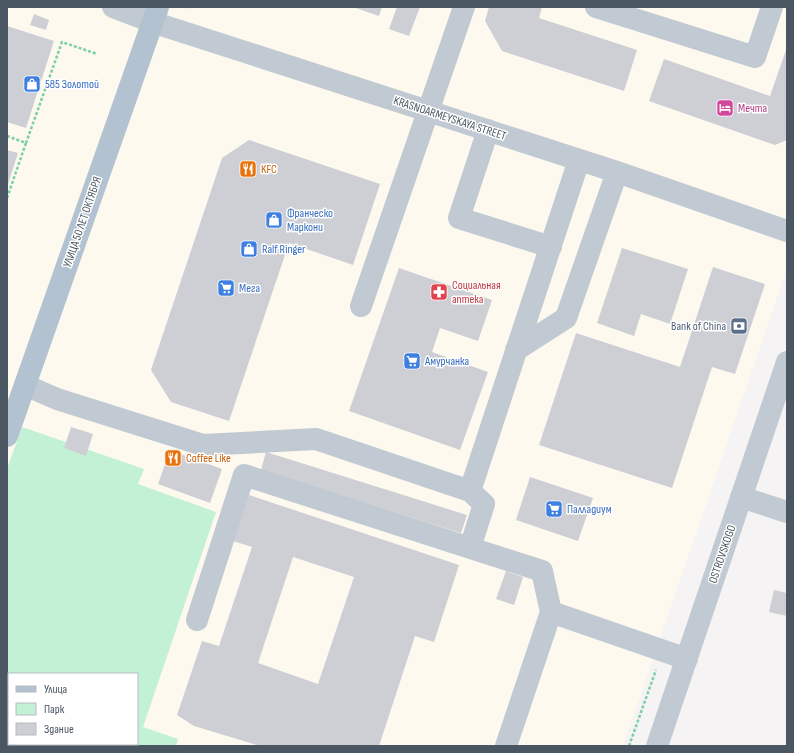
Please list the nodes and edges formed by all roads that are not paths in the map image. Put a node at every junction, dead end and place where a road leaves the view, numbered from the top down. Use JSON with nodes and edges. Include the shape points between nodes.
{"nodes":[{"id":1,"x":113,"y":7,"type":"edge"},
{"id":2,"x":464,"y":7,"type":"edge"},
{"id":3,"x":596,"y":7,"type":"edge"},
{"id":4,"x":772,"y":7,"type":"edge"},
{"id":5,"x":155,"y":14,"type":"edge"},
{"id":6,"x":428,"y":111,"type":"junction"},
{"id":7,"x":488,"y":130,"type":"junction"},
{"id":8,"x":580,"y":160,"type":"junction"},
{"id":9,"x":617,"y":172,"type":"junction"},
{"id":10,"x":787,"y":230,"type":"edge"},
{"id":11,"x":551,"y":247,"type":"junction"},
{"id":12,"x":361,"y":306,"type":"dead end"},
{"id":13,"x":516,"y":350,"type":"junction"},
{"id":14,"x":787,"y":362,"type":"edge"},
{"id":15,"x":25,"y":385,"type":"junction"},
{"id":16,"x":9,"y":424,"type":"edge"},
{"id":17,"x":470,"y":491,"type":"junction"},
{"id":18,"x":742,"y":497,"type":"junction"},
{"id":19,"x":787,"y":512,"type":"edge"},
{"id":20,"x":470,"y":548,"type":"junction"},
{"id":21,"x":551,"y":612,"type":"junction"},
{"id":22,"x":197,"y":620,"type":"dead end"},
{"id":23,"x":687,"y":659,"type":"junction"},
{"id":24,"x":506,"y":746,"type":"edge"},
{"id":25,"x":657,"y":746,"type":"edge"}],
"edges":[{"from":1,"to":5,"type":"street","name":"KRASNOARMEYSKAYA STREET"},
{"from":2,"to":6,"type":"street"},
{"from":3,"to":4,"type":"street","via":[[755,57]]},
{"from":5,"to":6,"type":"street","name":"KRASNOARMEYSKAYA STREET"},
{"from":5,"to":15,"type":"main road","name":"УЛИЦА 50 ЛЕТ ОКТЯБРЯ"},
{"from":6,"to":7,"type":"street","name":"KRASNOARMEYSKAYA STREET"},
{"from":6,"to":12,"type":"street"},
{"from":7,"to":8,"type":"street","name":"KRASNOARMEYSKAYA STREET"},
{"from":7,"to":11,"type":"street","via":[[459,218]]},
{"from":8,"to":9,"type":"street","name":"KRASNOARMEYSKAYA STREET"},
{"from":8,"to":11,"type":"street"},
{"from":9,"to":10,"type":"street","name":"KRASNOARMEYSKAYA STREET"},
{"from":9,"to":13,"type":"street","via":[[566,318]]},
{"from":11,"to":13,"type":"street"},
{"from":13,"to":17,"type":"street"},
{"from":14,"to":18,"type":"street","name":"OSTROVSKOGO"},
{"from":15,"to":16,"type":"main road","name":"УЛИЦА 50 ЛЕТ ОКТЯБРЯ"},
{"from":15,"to":17,"type":"street","via":[[57,399],[203,445],[316,439]]},
{"from":17,"to":20,"type":"street","via":[[484,504]]},
{"from":18,"to":19,"type":"street"},
{"from":18,"to":23,"type":"street","name":"OSTROVSKOGO"},
{"from":20,"to":21,"type":"street","via":[[542,571]]},
{"from":20,"to":22,"type":"street","via":[[244,474]]},
{"from":21,"to":23,"type":"street"},
{"from":21,"to":24,"type":"street"},
{"from":23,"to":25,"type":"street","name":"OSTROVSKOGO"}]}
